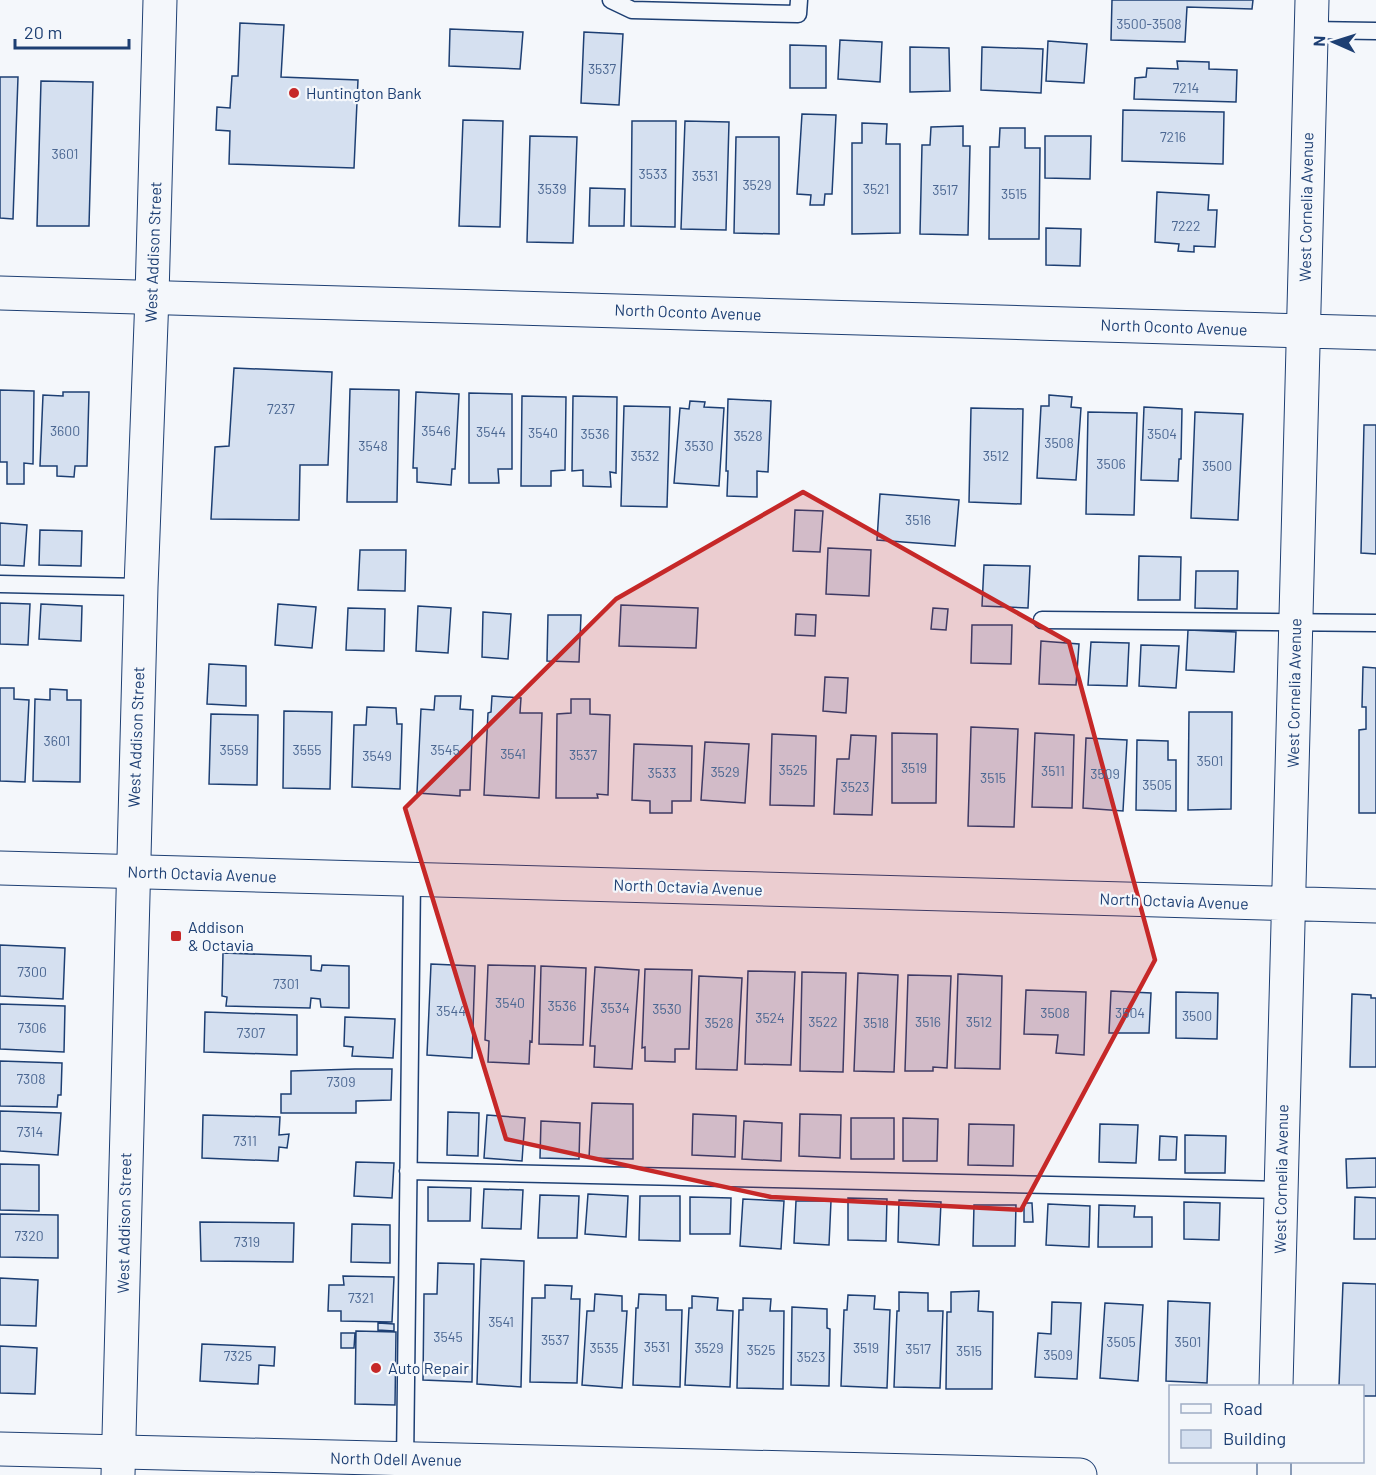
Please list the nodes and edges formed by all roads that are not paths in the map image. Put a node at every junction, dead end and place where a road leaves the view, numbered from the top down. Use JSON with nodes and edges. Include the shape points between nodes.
{"nodes":[{"id":1,"x":160,"y":0,"type":"edge"},
{"id":2,"x":611,"y":0,"type":"edge"},
{"id":3,"x":799,"y":0,"type":"edge"},
{"id":4,"x":1311,"y":15,"type":"edge"},
{"id":5,"x":1376,"y":31,"type":"edge"},
{"id":6,"x":0,"y":293,"type":"edge"},
{"id":7,"x":152,"y":296,"type":"junction"},
{"id":8,"x":1303,"y":331,"type":"junction"},
{"id":9,"x":1376,"y":333,"type":"edge"},
{"id":10,"x":0,"y":584,"type":"edge"},
{"id":11,"x":141,"y":587,"type":"junction"},
{"id":12,"x":1042,"y":620,"type":"dead end"},
{"id":13,"x":1295,"y":621,"type":"junction"},
{"id":14,"x":1376,"y":623,"type":"edge"},
{"id":15,"x":0,"y":868,"type":"edge"},
{"id":16,"x":133,"y":872,"type":"junction"},
{"id":17,"x":412,"y":880,"type":"junction"},
{"id":18,"x":1289,"y":904,"type":"junction"},
{"id":19,"x":1376,"y":906,"type":"edge"},
{"id":20,"x":408,"y":1171,"type":"junction"},
{"id":21,"x":1281,"y":1190,"type":"junction"},
{"id":22,"x":1276,"y":1385,"type":"edge"},
{"id":23,"x":0,"y":1449,"type":"edge"},
{"id":24,"x":118,"y":1464,"type":"edge"},
{"id":25,"x":405,"y":1467,"type":"edge"},
{"id":26,"x":1080,"y":1475,"type":"edge"}],
"edges":[{"from":1,"to":7,"type":"street","name":"West Addison Street"},
{"from":2,"to":3,"type":"lane","via":[[632,10],[798,14]]},
{"from":4,"to":5,"type":"lane"},
{"from":4,"to":8,"type":"street","name":"West Cornelia Avenue"},
{"from":6,"to":7,"type":"street","name":"North Oconto Avenue"},
{"from":7,"to":8,"type":"street","name":"North Oconto Avenue"},
{"from":7,"to":11,"type":"street","name":"West Addison Street"},
{"from":8,"to":9,"type":"street","name":"North Oconto Avenue"},
{"from":8,"to":13,"type":"street","name":"West Cornelia Avenue"},
{"from":10,"to":11,"type":"lane"},
{"from":11,"to":16,"type":"street","name":"West Addison Street"},
{"from":12,"to":13,"type":"lane"},
{"from":13,"to":14,"type":"lane"},
{"from":13,"to":18,"type":"street","name":"West Cornelia Avenue"},
{"from":15,"to":16,"type":"street","name":"North Octavia Avenue"},
{"from":16,"to":17,"type":"street","name":"North Octavia Avenue"},
{"from":16,"to":24,"type":"street","name":"West Addison Street"},
{"from":17,"to":18,"type":"street","name":"North Octavia Avenue"},
{"from":17,"to":20,"type":"lane"},
{"from":18,"to":19,"type":"street","name":"North Octavia Avenue"},
{"from":18,"to":21,"type":"street","name":"West Cornelia Avenue"},
{"from":20,"to":21,"type":"lane"},
{"from":20,"to":25,"type":"lane"},
{"from":21,"to":22,"type":"street","name":"West Cornelia Avenue"},
{"from":23,"to":24,"type":"street","name":"North Odell Avenue"},
{"from":24,"to":25,"type":"street","name":"North Odell Avenue"},
{"from":25,"to":26,"type":"street","name":"North Odell Avenue"}]}
